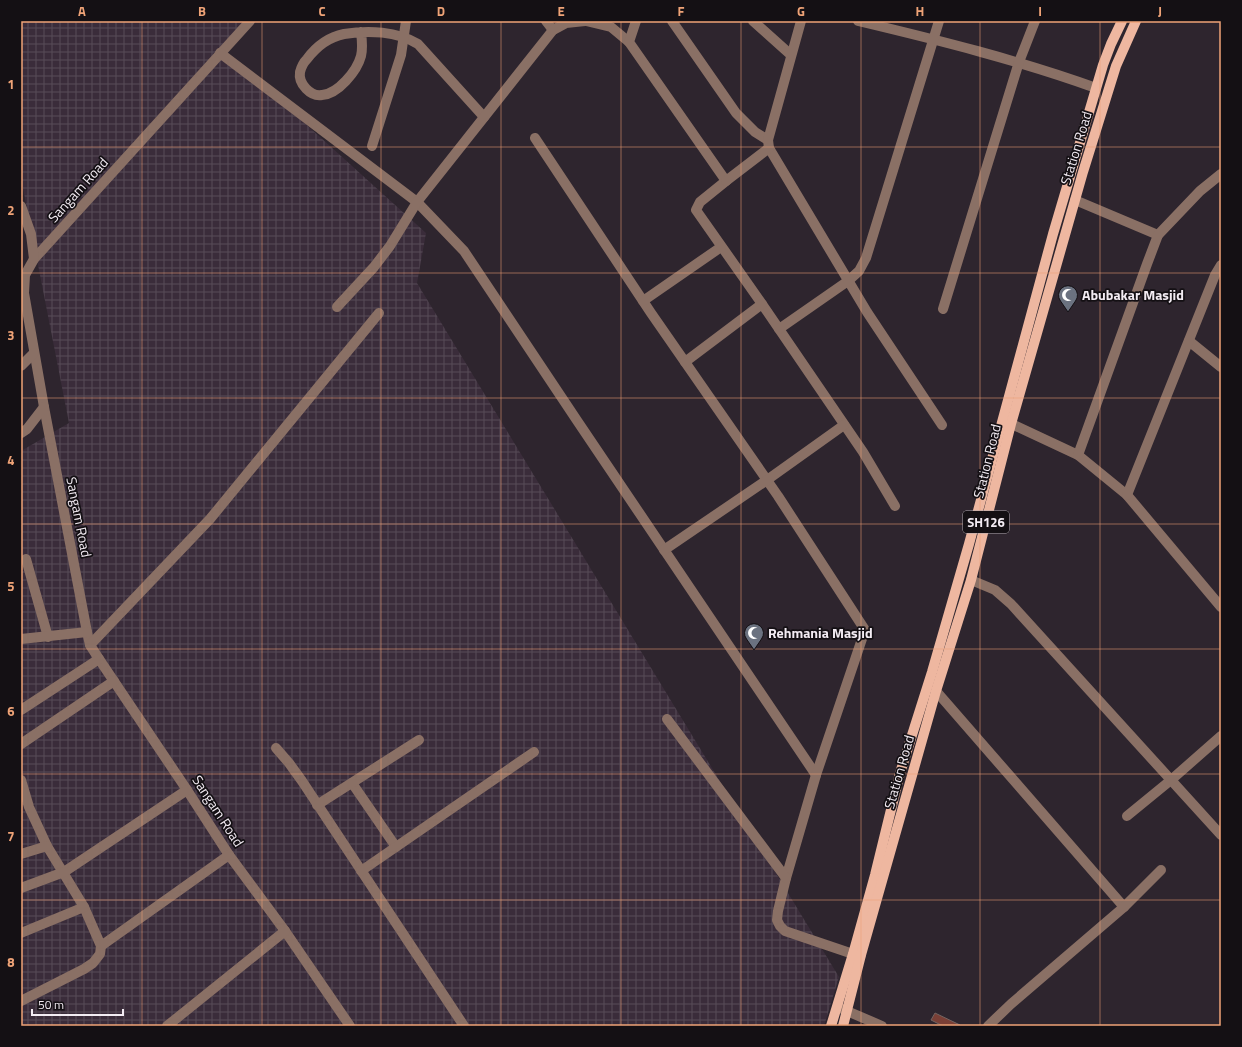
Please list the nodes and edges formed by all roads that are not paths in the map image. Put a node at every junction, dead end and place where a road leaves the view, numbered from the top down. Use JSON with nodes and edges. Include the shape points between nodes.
{"nodes":[{"id":1,"x":250,"y":21,"type":"edge"},
{"id":2,"x":406,"y":21,"type":"edge"},
{"id":3,"x":546,"y":21,"type":"edge"},
{"id":4,"x":586,"y":21,"type":"edge"},
{"id":5,"x":636,"y":21,"type":"edge"},
{"id":6,"x":672,"y":21,"type":"edge"},
{"id":7,"x":753,"y":21,"type":"edge"},
{"id":8,"x":801,"y":21,"type":"edge"},
{"id":9,"x":858,"y":21,"type":"edge"},
{"id":10,"x":939,"y":21,"type":"edge"},
{"id":11,"x":1035,"y":21,"type":"edge"},
{"id":12,"x":1122,"y":21,"type":"edge"},
{"id":13,"x":1136,"y":21,"type":"edge"},
{"id":14,"x":553,"y":30,"type":"junction"},
{"id":15,"x":361,"y":32,"type":"junction"},
{"id":16,"x":404,"y":38,"type":"junction"},
{"id":17,"x":934,"y":39,"type":"junction"},
{"id":18,"x":629,"y":42,"type":"junction"},
{"id":19,"x":220,"y":53,"type":"junction"},
{"id":20,"x":791,"y":55,"type":"junction"},
{"id":21,"x":1019,"y":62,"type":"junction"},
{"id":22,"x":1096,"y":88,"type":"junction"},
{"id":23,"x":484,"y":117,"type":"junction"},
{"id":24,"x":535,"y":138,"type":"dead end"},
{"id":25,"x":768,"y":144,"type":"junction"},
{"id":26,"x":372,"y":146,"type":"dead end"},
{"id":27,"x":1221,"y":174,"type":"edge"},
{"id":28,"x":726,"y":181,"type":"junction"},
{"id":29,"x":1076,"y":200,"type":"junction"},
{"id":30,"x":417,"y":202,"type":"junction"},
{"id":31,"x":21,"y":206,"type":"edge"},
{"id":32,"x":31,"y":234,"type":"junction"},
{"id":33,"x":1158,"y":236,"type":"junction"},
{"id":34,"x":21,"y":239,"type":"edge"},
{"id":35,"x":721,"y":247,"type":"junction"},
{"id":36,"x":34,"y":259,"type":"junction"},
{"id":37,"x":1221,"y":265,"type":"edge"},
{"id":38,"x":23,"y":276,"type":"edge"},
{"id":39,"x":848,"y":281,"type":"junction"},
{"id":40,"x":643,"y":301,"type":"junction"},
{"id":41,"x":762,"y":304,"type":"junction"},
{"id":42,"x":337,"y":307,"type":"dead end"},
{"id":43,"x":943,"y":309,"type":"dead end"},
{"id":44,"x":378,"y":314,"type":"dead end"},
{"id":45,"x":24,"y":315,"type":"edge"},
{"id":46,"x":779,"y":329,"type":"junction"},
{"id":47,"x":1189,"y":341,"type":"junction"},
{"id":48,"x":34,"y":353,"type":"junction"},
{"id":49,"x":685,"y":362,"type":"junction"},
{"id":50,"x":21,"y":366,"type":"edge"},
{"id":51,"x":1221,"y":367,"type":"edge"},
{"id":52,"x":44,"y":407,"type":"junction"},
{"id":53,"x":1007,"y":421,"type":"junction"},
{"id":54,"x":844,"y":425,"type":"junction"},
{"id":55,"x":942,"y":425,"type":"dead end"},
{"id":56,"x":21,"y":432,"type":"edge"},
{"id":57,"x":1078,"y":455,"type":"junction"},
{"id":58,"x":767,"y":480,"type":"junction"},
{"id":59,"x":1127,"y":494,"type":"junction"},
{"id":60,"x":895,"y":506,"type":"dead end"},
{"id":61,"x":664,"y":550,"type":"junction"},
{"id":62,"x":26,"y":559,"type":"dead end"},
{"id":63,"x":971,"y":580,"type":"junction"},
{"id":64,"x":1221,"y":607,"type":"edge"},
{"id":65,"x":87,"y":632,"type":"junction"},
{"id":66,"x":48,"y":637,"type":"junction"},
{"id":67,"x":21,"y":639,"type":"edge"},
{"id":68,"x":90,"y":645,"type":"junction"},
{"id":69,"x":99,"y":659,"type":"junction"},
{"id":70,"x":114,"y":681,"type":"junction"},
{"id":71,"x":936,"y":691,"type":"junction"},
{"id":72,"x":21,"y":710,"type":"edge"},
{"id":73,"x":667,"y":719,"type":"dead end"},
{"id":74,"x":1221,"y":736,"type":"edge"},
{"id":75,"x":418,"y":740,"type":"dead end"},
{"id":76,"x":21,"y":744,"type":"edge"},
{"id":77,"x":276,"y":748,"type":"dead end"},
{"id":78,"x":534,"y":752,"type":"dead end"},
{"id":79,"x":816,"y":775,"type":"junction"},
{"id":80,"x":21,"y":780,"type":"edge"},
{"id":81,"x":1171,"y":780,"type":"junction"},
{"id":82,"x":352,"y":782,"type":"junction"},
{"id":83,"x":187,"y":790,"type":"junction"},
{"id":84,"x":317,"y":805,"type":"junction"},
{"id":85,"x":25,"y":808,"type":"edge"},
{"id":86,"x":1127,"y":816,"type":"dead end"},
{"id":87,"x":1221,"y":835,"type":"edge"},
{"id":88,"x":48,"y":846,"type":"junction"},
{"id":89,"x":396,"y":847,"type":"junction"},
{"id":90,"x":21,"y":854,"type":"edge"},
{"id":91,"x":229,"y":855,"type":"junction"},
{"id":92,"x":1161,"y":870,"type":"dead end"},
{"id":93,"x":361,"y":871,"type":"junction"},
{"id":94,"x":64,"y":872,"type":"junction"},
{"id":95,"x":786,"y":878,"type":"junction"},
{"id":96,"x":21,"y":888,"type":"edge"},
{"id":97,"x":84,"y":907,"type":"junction"},
{"id":98,"x":1124,"y":907,"type":"junction"},
{"id":99,"x":285,"y":931,"type":"junction"},
{"id":100,"x":21,"y":933,"type":"edge"},
{"id":101,"x":101,"y":946,"type":"junction"},
{"id":102,"x":857,"y":954,"type":"junction"},
{"id":103,"x":21,"y":1001,"type":"edge"},
{"id":104,"x":837,"y":1007,"type":"junction"},
{"id":105,"x":848,"y":1011,"type":"junction"},
{"id":106,"x":167,"y":1026,"type":"edge"},
{"id":107,"x":350,"y":1026,"type":"edge"},
{"id":108,"x":464,"y":1026,"type":"edge"},
{"id":109,"x":831,"y":1026,"type":"edge"},
{"id":110,"x":843,"y":1026,"type":"edge"},
{"id":111,"x":882,"y":1026,"type":"edge"},
{"id":112,"x":988,"y":1026,"type":"edge"}],
"edges":[{"from":1,"to":19,"type":"street","name":"Sangam Road"},
{"from":2,"to":16,"type":"street"},
{"from":3,"to":14,"type":"street"},
{"from":4,"to":14,"type":"street","via":[[566,23]]},
{"from":4,"to":18,"type":"street","via":[[611,27]]},
{"from":5,"to":18,"type":"street"},
{"from":6,"to":25,"type":"street","via":[[736,113]]},
{"from":7,"to":20,"type":"street"},
{"from":8,"to":20,"type":"street"},
{"from":9,"to":17,"type":"street"},
{"from":10,"to":17,"type":"street"},
{"from":11,"to":21,"type":"street"},
{"from":12,"to":22,"type":"main road","name":"Station Road","number":"SH126"},
{"from":13,"to":29,"type":"main road","name":"Station Road","number":"SH126","via":[[1116,66]]},
{"from":14,"to":23,"type":"street"},
{"from":15,"to":15,"type":"street","via":[[361,56],[356,69],[347,80],[323,96],[309,92],[300,79],[304,62],[325,42],[338,36]]},
{"from":15,"to":16,"type":"street","via":[[392,34]]},
{"from":16,"to":23,"type":"street","via":[[423,48]]},
{"from":16,"to":26,"type":"street"},
{"from":17,"to":21,"type":"street"},
{"from":17,"to":39,"type":"street","via":[[866,258],[859,271]]},
{"from":18,"to":28,"type":"street"},
{"from":19,"to":30,"type":"street"},
{"from":19,"to":36,"type":"street","name":"Sangam Road"},
{"from":20,"to":25,"type":"street"},
{"from":21,"to":22,"type":"street"},
{"from":21,"to":43,"type":"street"},
{"from":22,"to":53,"type":"main road","name":"Station Road","number":"SH126","via":[[1053,234]]},
{"from":23,"to":30,"type":"street"},
{"from":24,"to":40,"type":"street"},
{"from":25,"to":28,"type":"street"},
{"from":25,"to":39,"type":"street"},
{"from":27,"to":33,"type":"street","via":[[1200,191]]},
{"from":28,"to":35,"type":"street","via":[[700,202],[696,210]]},
{"from":29,"to":33,"type":"street"},
{"from":29,"to":53,"type":"main road","name":"Station Road","number":"SH126"},
{"from":30,"to":42,"type":"street","via":[[374,267]]},
{"from":30,"to":61,"type":"street","via":[[464,251]]},
{"from":31,"to":32,"type":"street"},
{"from":32,"to":34,"type":"street"},
{"from":32,"to":36,"type":"street"},
{"from":33,"to":57,"type":"street"},
{"from":35,"to":40,"type":"street"},
{"from":35,"to":41,"type":"street"},
{"from":36,"to":38,"type":"street","name":"Sangam Road"},
{"from":37,"to":47,"type":"street","via":[[1214,275]]},
{"from":38,"to":45,"type":"street","name":"Sangam Road"},
{"from":39,"to":46,"type":"street"},
{"from":39,"to":55,"type":"street"},
{"from":40,"to":49,"type":"street"},
{"from":41,"to":46,"type":"street"},
{"from":41,"to":49,"type":"street"},
{"from":44,"to":68,"type":"street","via":[[210,519]]},
{"from":45,"to":48,"type":"street","name":"Sangam Road"},
{"from":46,"to":54,"type":"street"},
{"from":47,"to":51,"type":"street"},
{"from":47,"to":59,"type":"street"},
{"from":48,"to":50,"type":"street"},
{"from":48,"to":52,"type":"street","name":"Sangam Road"},
{"from":49,"to":58,"type":"street"},
{"from":52,"to":56,"type":"street","via":[[27,429]]},
{"from":52,"to":65,"type":"street","name":"Sangam Road"},
{"from":53,"to":57,"type":"street"},
{"from":53,"to":63,"type":"main road","name":"Station Road","number":"SH126"},
{"from":53,"to":102,"type":"main road","name":"Station Road","number":"SH126","via":[[900,773]]},
{"from":54,"to":58,"type":"street"},
{"from":54,"to":60,"type":"street"},
{"from":57,"to":59,"type":"street"},
{"from":58,"to":61,"type":"street"},
{"from":58,"to":79,"type":"street","via":[[865,630]]},
{"from":59,"to":64,"type":"street"},
{"from":61,"to":79,"type":"street"},
{"from":62,"to":66,"type":"street"},
{"from":63,"to":71,"type":"main road","name":"Station Road","number":"SH126"},
{"from":63,"to":81,"type":"street","via":[[995,590],[1011,604]]},
{"from":65,"to":66,"type":"street"},
{"from":65,"to":68,"type":"street","name":"Sangam Road"},
{"from":66,"to":67,"type":"street"},
{"from":68,"to":69,"type":"street","name":"Sangam Road"},
{"from":69,"to":70,"type":"street","name":"Sangam Road"},
{"from":69,"to":72,"type":"street"},
{"from":70,"to":76,"type":"street"},
{"from":70,"to":83,"type":"street","name":"Sangam Road"},
{"from":71,"to":98,"type":"street"},
{"from":71,"to":102,"type":"main road","name":"Station Road","number":"SH126"},
{"from":73,"to":95,"type":"street"},
{"from":74,"to":81,"type":"street"},
{"from":75,"to":82,"type":"street"},
{"from":77,"to":84,"type":"street"},
{"from":78,"to":89,"type":"street"},
{"from":79,"to":95,"type":"street"},
{"from":80,"to":85,"type":"street"},
{"from":81,"to":86,"type":"street"},
{"from":81,"to":87,"type":"street"},
{"from":82,"to":84,"type":"street"},
{"from":82,"to":89,"type":"street"},
{"from":83,"to":91,"type":"street","name":"Sangam Road"},
{"from":83,"to":94,"type":"street"},
{"from":84,"to":93,"type":"street"},
{"from":85,"to":88,"type":"street"},
{"from":88,"to":90,"type":"street"},
{"from":88,"to":94,"type":"street"},
{"from":89,"to":93,"type":"street"},
{"from":91,"to":99,"type":"street","name":"Sangam Road"},
{"from":91,"to":101,"type":"street"},
{"from":92,"to":98,"type":"street"},
{"from":93,"to":108,"type":"street"},
{"from":94,"to":96,"type":"street"},
{"from":94,"to":97,"type":"street"},
{"from":95,"to":102,"type":"street","via":[[778,911],[777,920],[780,926],[785,931]]},
{"from":97,"to":100,"type":"street"},
{"from":97,"to":101,"type":"street"},
{"from":98,"to":112,"type":"street"},
{"from":99,"to":106,"type":"street"},
{"from":99,"to":107,"type":"street","name":"Sangam Road"},
{"from":101,"to":103,"type":"street","via":[[100,954],[93,963]]},
{"from":102,"to":104,"type":"main road","name":"Station Road","number":"SH126"},
{"from":102,"to":105,"type":"main road","name":"Station Road","number":"SH126"},
{"from":104,"to":105,"type":"street"},
{"from":104,"to":109,"type":"main road","name":"Station Road","number":"SH126"},
{"from":105,"to":110,"type":"main road","name":"Station Road","number":"SH126"},
{"from":105,"to":111,"type":"street"}]}
